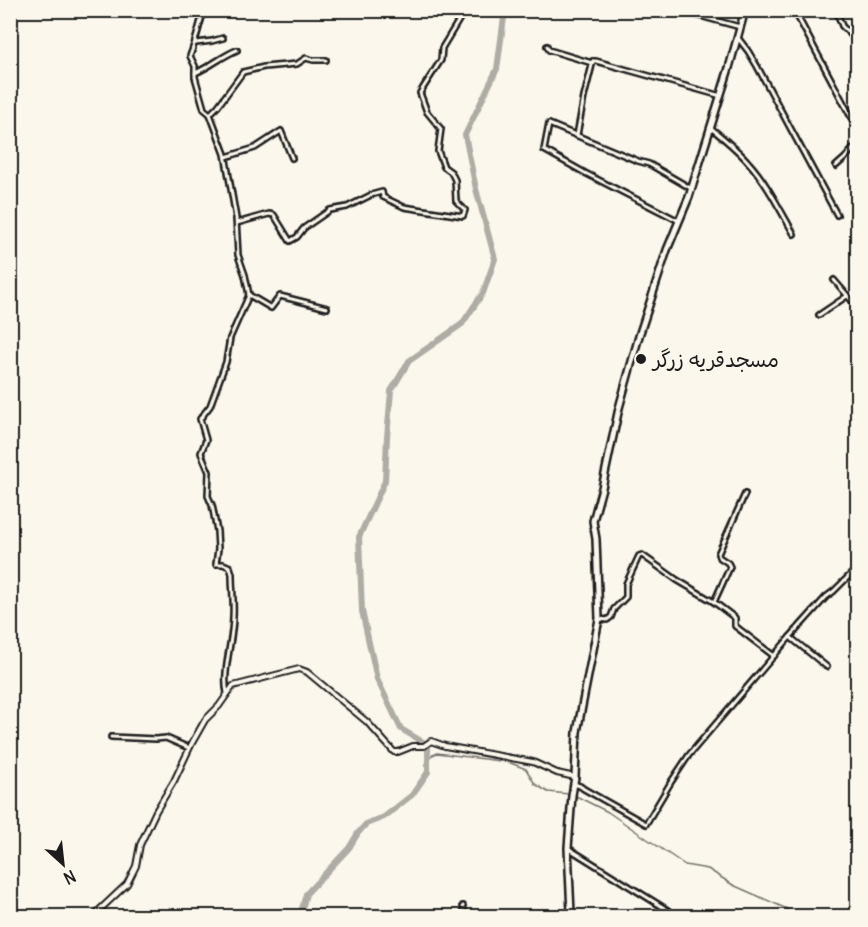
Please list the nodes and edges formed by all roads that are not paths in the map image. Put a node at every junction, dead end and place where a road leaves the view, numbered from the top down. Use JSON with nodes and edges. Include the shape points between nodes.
{"nodes":[{"id":1,"x":204,"y":10,"type":"edge"},
{"id":2,"x":465,"y":10,"type":"edge"},
{"id":3,"x":678,"y":10,"type":"edge"},
{"id":4,"x":745,"y":10,"type":"edge"},
{"id":5,"x":794,"y":10,"type":"edge"},
{"id":6,"x":836,"y":10,"type":"edge"},
{"id":7,"x":740,"y":27,"type":"junction"},
{"id":8,"x":737,"y":37,"type":"junction"},
{"id":9,"x":223,"y":38,"type":"dead end"},
{"id":10,"x":858,"y":42,"type":"edge"},
{"id":11,"x":196,"y":43,"type":"junction"},
{"id":12,"x":547,"y":46,"type":"dead end"},
{"id":13,"x":237,"y":50,"type":"dead end"},
{"id":14,"x":326,"y":60,"type":"dead end"},
{"id":15,"x":593,"y":61,"type":"junction"},
{"id":16,"x":195,"y":73,"type":"junction"},
{"id":17,"x":721,"y":96,"type":"junction"},
{"id":18,"x":210,"y":114,"type":"junction"},
{"id":19,"x":711,"y":128,"type":"junction"},
{"id":20,"x":858,"y":130,"type":"edge"},
{"id":21,"x":577,"y":135,"type":"junction"},
{"id":22,"x":858,"y":143,"type":"edge"},
{"id":23,"x":226,"y":157,"type":"junction"},
{"id":24,"x":292,"y":158,"type":"dead end"},
{"id":25,"x":836,"y":166,"type":"dead end"},
{"id":26,"x":692,"y":189,"type":"junction"},
{"id":27,"x":837,"y":215,"type":"dead end"},
{"id":28,"x":679,"y":221,"type":"junction"},
{"id":29,"x":237,"y":223,"type":"junction"},
{"id":30,"x":794,"y":234,"type":"dead end"},
{"id":31,"x":834,"y":280,"type":"dead end"},
{"id":32,"x":249,"y":295,"type":"junction"},
{"id":33,"x":847,"y":296,"type":"junction"},
{"id":34,"x":327,"y":308,"type":"dead end"},
{"id":35,"x":858,"y":308,"type":"edge"},
{"id":36,"x":819,"y":315,"type":"dead end"},
{"id":37,"x":746,"y":494,"type":"dead end"},
{"id":38,"x":858,"y":567,"type":"edge"},
{"id":39,"x":714,"y":602,"type":"junction"},
{"id":40,"x":599,"y":619,"type":"junction"},
{"id":41,"x":790,"y":637,"type":"junction"},
{"id":42,"x":774,"y":656,"type":"junction"},
{"id":43,"x":827,"y":667,"type":"dead end"},
{"id":44,"x":227,"y":693,"type":"junction"},
{"id":45,"x":111,"y":737,"type":"dead end"},
{"id":46,"x":189,"y":748,"type":"junction"},
{"id":47,"x":575,"y":777,"type":"junction"},
{"id":48,"x":574,"y":784,"type":"junction"},
{"id":49,"x":568,"y":848,"type":"junction"},
{"id":50,"x":463,"y":906,"type":"dead end"},
{"id":51,"x":572,"y":915,"type":"edge"},
{"id":52,"x":93,"y":916,"type":"edge"},
{"id":53,"x":465,"y":916,"type":"edge"},
{"id":54,"x":677,"y":916,"type":"edge"}],
"edges":[{"from":1,"to":11,"type":"street"},
{"from":2,"to":29,"type":"street","via":[[420,93],[427,112],[441,129],[438,151],[444,167],[452,172],[456,201],[465,210],[463,216],[404,207],[384,197],[382,192],[330,210],[290,241],[274,215]]},
{"from":3,"to":7,"type":"street"},
{"from":4,"to":7,"type":"highway"},
{"from":5,"to":20,"type":"street"},
{"from":6,"to":10,"type":"street","via":[[842,26]]},
{"from":7,"to":8,"type":"highway"},
{"from":8,"to":17,"type":"highway"},
{"from":8,"to":27,"type":"street","via":[[757,66]]},
{"from":9,"to":11,"type":"street"},
{"from":11,"to":16,"type":"street","via":[[190,56]]},
{"from":12,"to":15,"type":"street","via":[[549,50]]},
{"from":13,"to":16,"type":"street"},
{"from":14,"to":18,"type":"street","via":[[306,58],[297,64],[243,72]]},
{"from":15,"to":17,"type":"street"},
{"from":15,"to":21,"type":"street"},
{"from":16,"to":18,"type":"street","via":[[204,109]]},
{"from":17,"to":19,"type":"highway"},
{"from":18,"to":23,"type":"street"},
{"from":19,"to":26,"type":"highway"},
{"from":19,"to":30,"type":"street","via":[[753,168]]},
{"from":21,"to":26,"type":"street","via":[[650,164]]},
{"from":21,"to":28,"type":"street","via":[[549,124],[544,150]]},
{"from":22,"to":25,"type":"street"},
{"from":23,"to":24,"type":"street","via":[[255,148],[281,131]]},
{"from":23,"to":29,"type":"street"},
{"from":26,"to":28,"type":"highway"},
{"from":28,"to":40,"type":"highway","via":[[639,336],[593,520]]},
{"from":29,"to":32,"type":"street","via":[[238,255]]},
{"from":31,"to":33,"type":"street"},
{"from":32,"to":34,"type":"street","via":[[270,308],[280,296]]},
{"from":32,"to":44,"type":"street","via":[[230,338],[210,406],[200,419],[206,440],[201,453],[209,472],[208,496],[217,531],[216,564],[230,567],[232,574]]},
{"from":33,"to":35,"type":"street"},
{"from":33,"to":36,"type":"street"},
{"from":37,"to":39,"type":"street","via":[[718,554],[730,567]]},
{"from":38,"to":41,"type":"street"},
{"from":39,"to":40,"type":"street","via":[[640,555],[626,584],[624,601],[607,620]]},
{"from":39,"to":42,"type":"street","via":[[735,618],[735,626]]},
{"from":40,"to":47,"type":"highway","via":[[577,732]]},
{"from":41,"to":42,"type":"street"},
{"from":41,"to":43,"type":"street"},
{"from":42,"to":48,"type":"street","via":[[689,755],[646,824]]},
{"from":44,"to":46,"type":"street"},
{"from":44,"to":47,"type":"street","via":[[233,686],[299,669],[367,722],[394,752],[424,747],[431,741],[533,762]]},
{"from":45,"to":46,"type":"street","via":[[166,738]]},
{"from":46,"to":52,"type":"street","via":[[140,845],[127,885]]},
{"from":47,"to":48,"type":"highway"},
{"from":48,"to":49,"type":"highway"},
{"from":49,"to":51,"type":"highway"},
{"from":49,"to":54,"type":"street"},
{"from":50,"to":53,"type":"street"}]}
